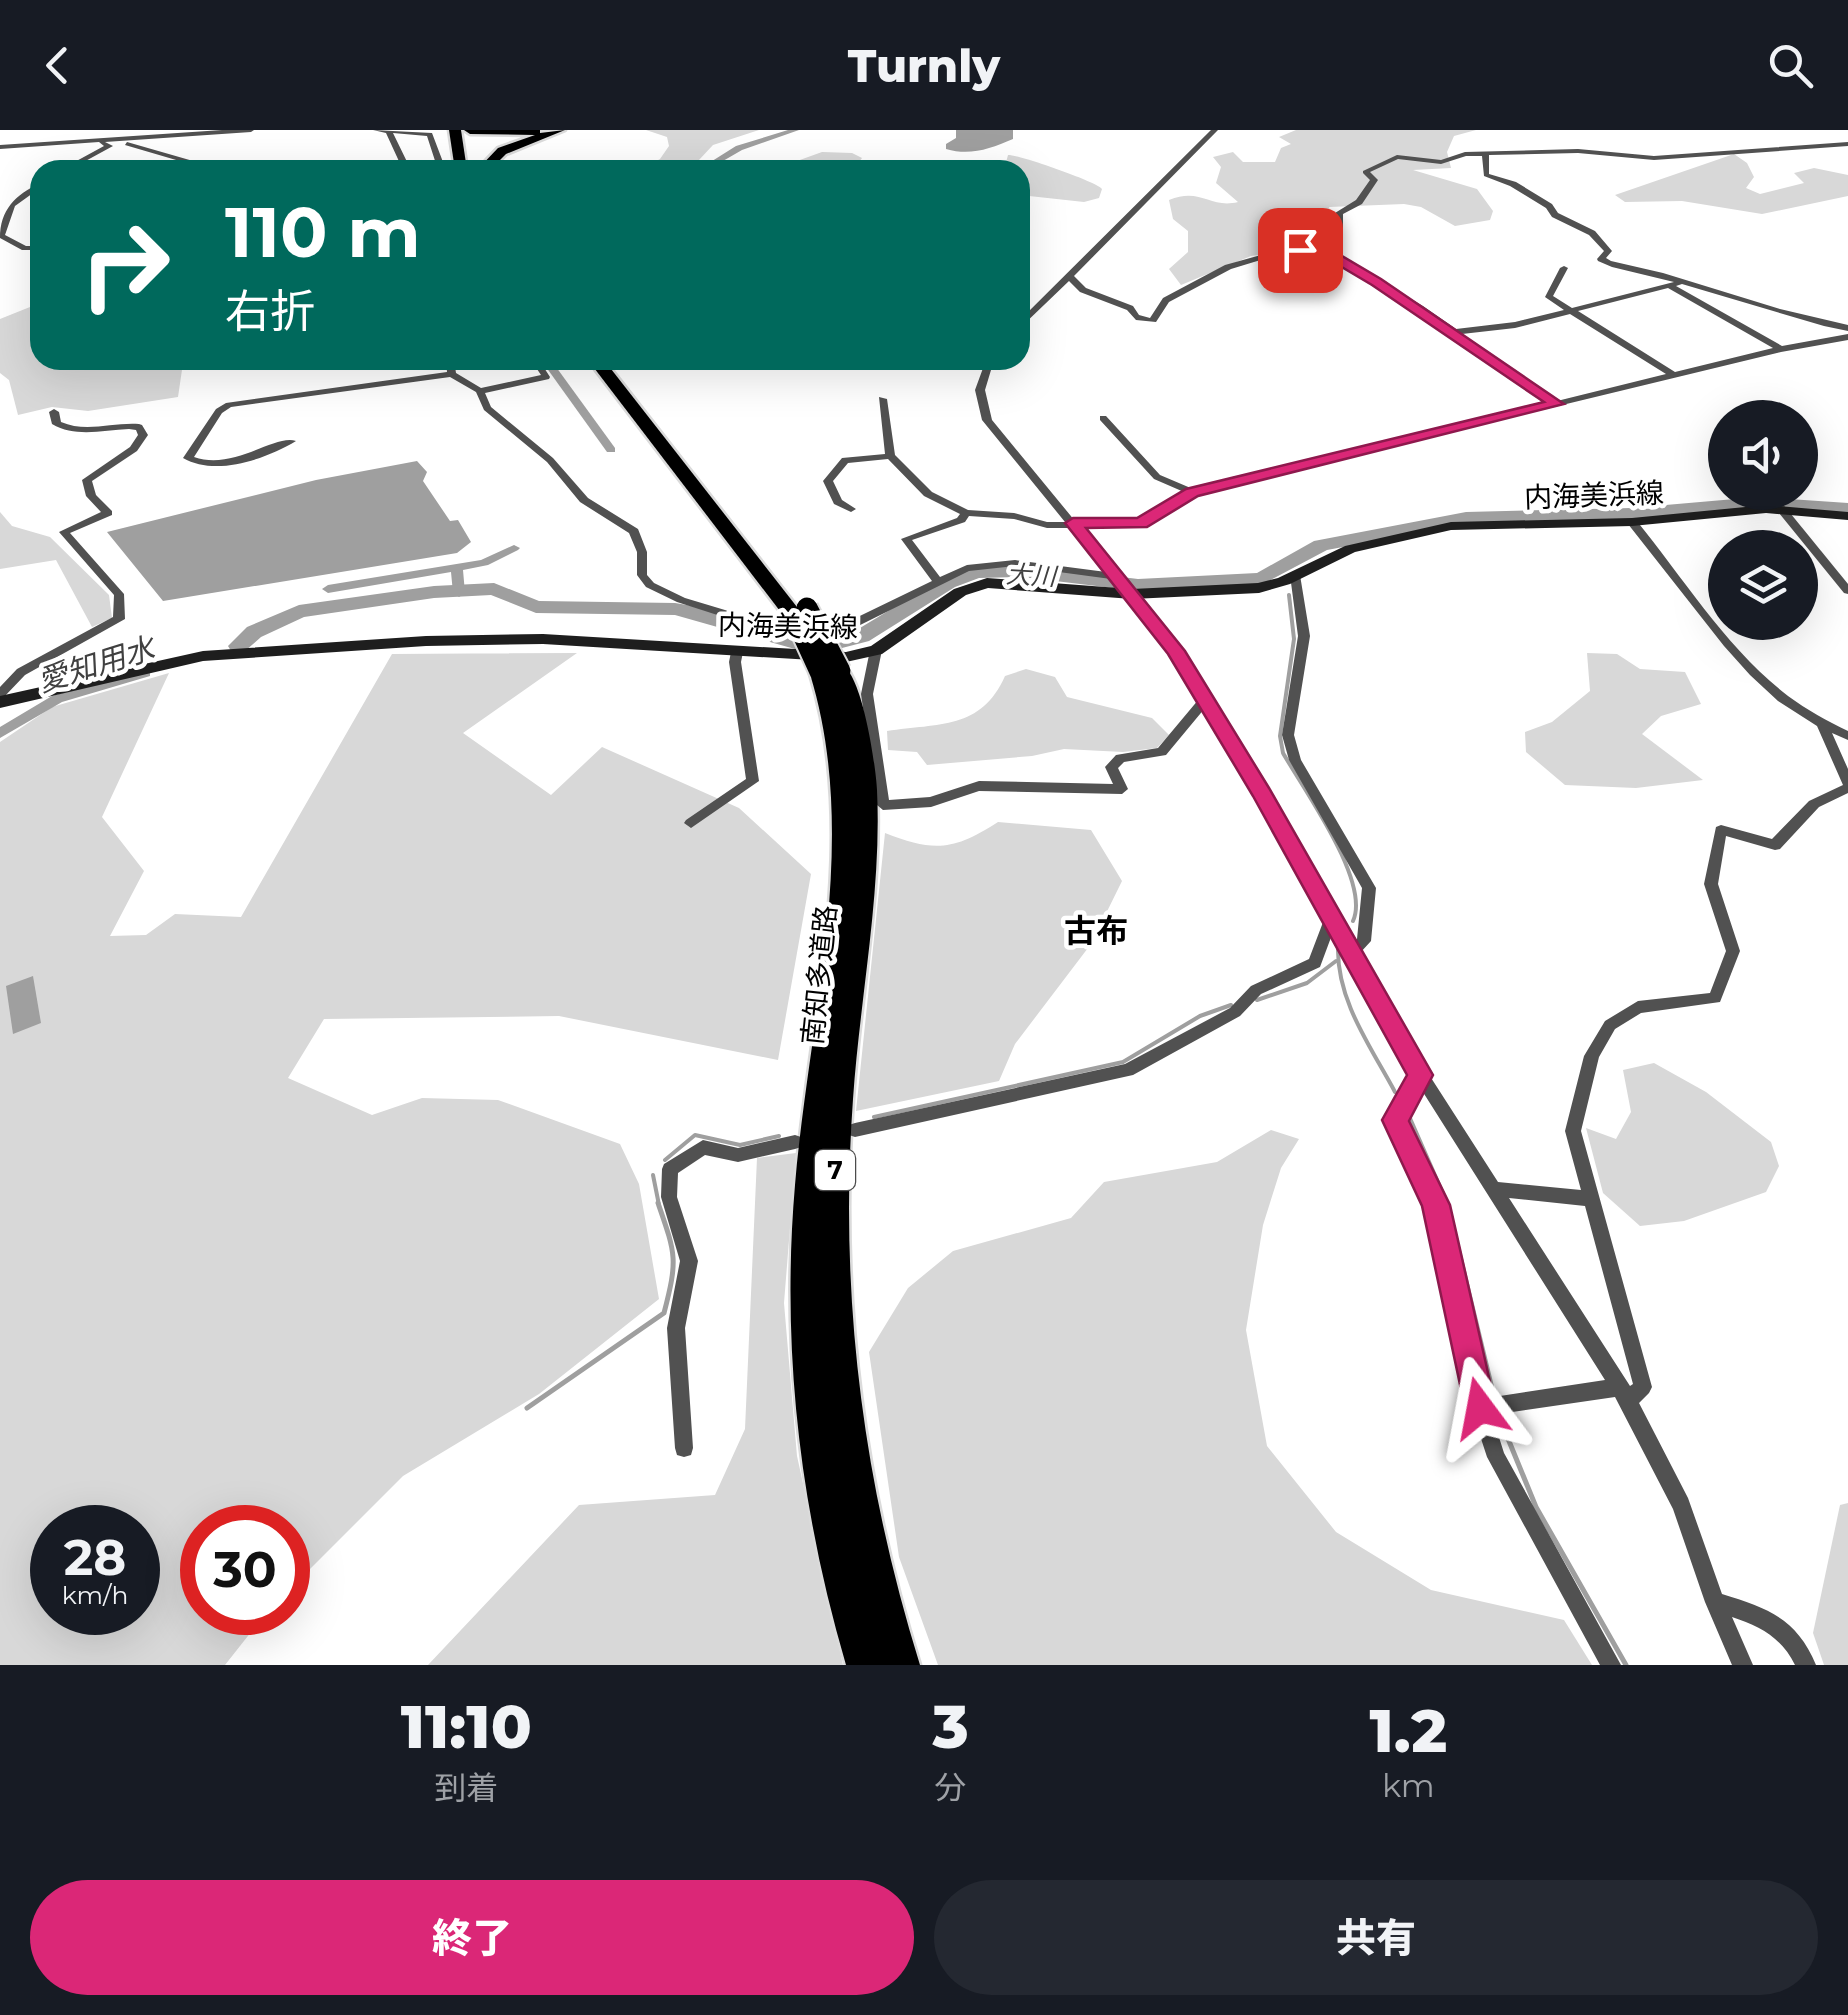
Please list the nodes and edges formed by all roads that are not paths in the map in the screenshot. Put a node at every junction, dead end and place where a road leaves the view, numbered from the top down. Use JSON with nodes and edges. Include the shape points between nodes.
{"nodes":[{"id":1,"x":251,"y":130,"type":"edge"},
{"id":2,"x":376,"y":130,"type":"edge"},
{"id":3,"x":447,"y":130,"type":"edge"},
{"id":4,"x":455,"y":130,"type":"edge"},
{"id":5,"x":467,"y":130,"type":"edge"},
{"id":6,"x":504,"y":130,"type":"edge"},
{"id":7,"x":513,"y":130,"type":"edge"},
{"id":8,"x":543,"y":130,"type":"edge"},
{"id":9,"x":559,"y":130,"type":"edge"},
{"id":10,"x":1215,"y":130,"type":"edge"},
{"id":11,"x":389,"y":131,"type":"edge"},
{"id":12,"x":480,"y":131,"type":"edge"},
{"id":13,"x":101,"y":141,"type":"junction"},
{"id":14,"x":1848,"y":144,"type":"edge"},
{"id":15,"x":0,"y":148,"type":"edge"},
{"id":16,"x":1485,"y":153,"type":"junction"},
{"id":17,"x":83,"y":160,"type":"edge"},
{"id":18,"x":179,"y":160,"type":"edge"},
{"id":19,"x":402,"y":160,"type":"edge"},
{"id":20,"x":439,"y":160,"type":"edge"},
{"id":21,"x":455,"y":160,"type":"edge"},
{"id":22,"x":459,"y":160,"type":"edge"},
{"id":23,"x":470,"y":160,"type":"edge"},
{"id":24,"x":492,"y":160,"type":"edge"},
{"id":25,"x":30,"y":191,"type":"edge"},
{"id":26,"x":30,"y":248,"type":"edge"},
{"id":27,"x":1320,"y":249,"type":"junction"},
{"id":28,"x":1564,"y":268,"type":"dead end"},
{"id":29,"x":1070,"y":277,"type":"junction"},
{"id":30,"x":1675,"y":284,"type":"junction"},
{"id":31,"x":1571,"y":311,"type":"junction"},
{"id":32,"x":1030,"y":315,"type":"edge"},
{"id":33,"x":1848,"y":328,"type":"edge"},
{"id":34,"x":1456,"y":332,"type":"junction"},
{"id":35,"x":1848,"y":337,"type":"edge"},
{"id":36,"x":1781,"y":349,"type":"junction"},
{"id":37,"x":451,"y":370,"type":"edge"},
{"id":38,"x":541,"y":370,"type":"edge"},
{"id":39,"x":604,"y":370,"type":"edge"},
{"id":40,"x":622,"y":370,"type":"edge"},
{"id":41,"x":987,"y":370,"type":"edge"},
{"id":42,"x":452,"y":374,"type":"junction"},
{"id":43,"x":1673,"y":375,"type":"junction"},
{"id":44,"x":480,"y":391,"type":"junction"},
{"id":45,"x":882,"y":399,"type":"dead end"},
{"id":46,"x":1556,"y":404,"type":"junction"},
{"id":47,"x":54,"y":412,"type":"dead end"},
{"id":48,"x":1103,"y":418,"type":"dead end"},
{"id":49,"x":290,"y":440,"type":"dead end"},
{"id":50,"x":890,"y":456,"type":"junction"},
{"id":51,"x":1192,"y":492,"type":"junction"},
{"id":52,"x":851,"y":509,"type":"dead end"},
{"id":53,"x":1712,"y":510,"type":"edge"},
{"id":54,"x":1780,"y":510,"type":"edge"},
{"id":55,"x":1818,"y":510,"type":"edge"},
{"id":56,"x":966,"y":513,"type":"junction"},
{"id":57,"x":1848,"y":516,"type":"edge"},
{"id":58,"x":1632,"y":522,"type":"junction"},
{"id":59,"x":1073,"y":523,"type":"junction"},
{"id":60,"x":1295,"y":575,"type":"junction"},
{"id":61,"x":938,"y":581,"type":"junction"},
{"id":62,"x":1124,"y":584,"type":"junction"},
{"id":63,"x":1848,"y":592,"type":"edge"},
{"id":64,"x":798,"y":610,"type":"junction"},
{"id":65,"x":876,"y":650,"type":"junction"},
{"id":66,"x":737,"y":652,"type":"junction"},
{"id":67,"x":830,"y":672,"type":"junction"},
{"id":68,"x":0,"y":694,"type":"edge"},
{"id":69,"x":1205,"y":700,"type":"junction"},
{"id":70,"x":0,"y":702,"type":"edge"},
{"id":71,"x":1823,"y":727,"type":"junction"},
{"id":72,"x":1848,"y":736,"type":"edge"},
{"id":73,"x":1848,"y":786,"type":"edge"},
{"id":74,"x":692,"y":823,"type":"dead end"},
{"id":75,"x":1332,"y":916,"type":"junction"},
{"id":76,"x":1352,"y":952,"type":"junction"},
{"id":77,"x":1421,"y":1075,"type":"junction"},
{"id":78,"x":856,"y":1130,"type":"dead end"},
{"id":79,"x":795,"y":1142,"type":"dead end"},
{"id":80,"x":1494,"y":1189,"type":"junction"},
{"id":81,"x":1589,"y":1200,"type":"junction"},
{"id":82,"x":1624,"y":1394,"type":"junction"},
{"id":83,"x":1480,"y":1408,"type":"junction"},
{"id":84,"x":684,"y":1448,"type":"dead end"},
{"id":85,"x":1716,"y":1602,"type":"junction"},
{"id":86,"x":866,"y":1665,"type":"edge"},
{"id":87,"x":901,"y":1665,"type":"edge"},
{"id":88,"x":1610,"y":1665,"type":"edge"},
{"id":89,"x":1743,"y":1665,"type":"edge"},
{"id":90,"x":1806,"y":1665,"type":"edge"}],
"edges":[{"from":1,"to":13,"type":"street"},
{"from":2,"to":11,"type":"street"},
{"from":3,"to":21,"type":"highway"},
{"from":4,"to":22,"type":"highway"},
{"from":5,"to":12,"type":"highway"},
{"from":5,"to":23,"type":"highway"},
{"from":6,"to":7,"type":"highway"},
{"from":8,"to":12,"type":"highway"},
{"from":9,"to":24,"type":"highway","via":[[502,150]]},
{"from":10,"to":29,"type":"street"},
{"from":11,"to":19,"type":"street"},
{"from":11,"to":20,"type":"street","via":[[432,135]]},
{"from":13,"to":15,"type":"street"},
{"from":13,"to":17,"type":"street","via":[[110,146]]},
{"from":13,"to":18,"type":"street"},
{"from":14,"to":16,"type":"street","via":[[1654,158]]},
{"from":16,"to":27,"type":"street","via":[[1441,162],[1397,157],[1370,166],[1364,172],[1372,183],[1359,202],[1339,213],[1340,238]]},
{"from":16,"to":30,"type":"street","via":[[1486,175],[1592,233],[1608,251],[1600,259]]},
{"from":25,"to":26,"type":"street","via":[[10,206],[0,236]]},
{"from":27,"to":29,"type":"street","via":[[1228,267],[1166,300],[1152,320],[1134,317],[1130,308],[1083,290]]},
{"from":27,"to":34,"type":"street"},
{"from":28,"to":31,"type":"street","via":[[1549,297]]},
{"from":29,"to":32,"type":"street"},
{"from":30,"to":31,"type":"street"},
{"from":30,"to":33,"type":"street"},
{"from":30,"to":36,"type":"street"},
{"from":31,"to":34,"type":"street"},
{"from":31,"to":43,"type":"street"},
{"from":34,"to":46,"type":"street"},
{"from":35,"to":36,"type":"street"},
{"from":36,"to":43,"type":"street"},
{"from":37,"to":42,"type":"street"},
{"from":38,"to":44,"type":"street","via":[[546,377]]},
{"from":39,"to":64,"type":"highway","name":"南知多道路","number":"7"},
{"from":40,"to":64,"type":"highway","name":"南知多道路","number":"7"},
{"from":41,"to":59,"type":"street","via":[[980,390],[987,420]]},
{"from":42,"to":44,"type":"street"},
{"from":42,"to":49,"type":"street","via":[[230,405],[188,458],[205,466]]},
{"from":43,"to":46,"type":"street"},
{"from":44,"to":61,"type":"street","via":[[487,408],[550,460],[584,500],[634,531],[642,575],[681,600],[813,636],[871,617]]},
{"from":45,"to":50,"type":"street"},
{"from":46,"to":51,"type":"street"},
{"from":47,"to":68,"type":"street","via":[[56,424],[67,430],[120,424],[140,427],[143,435],[134,450],[87,480],[91,496],[108,513],[64,532],[119,594],[119,619],[20,672]]},
{"from":48,"to":51,"type":"street","via":[[1157,477]]},
{"from":50,"to":52,"type":"street","via":[[845,460],[828,481],[838,502]]},
{"from":50,"to":56,"type":"street","via":[[928,494]]},
{"from":51,"to":59,"type":"street","via":[[1141,523]]},
{"from":53,"to":58,"type":"main road","name":"内海美浜線"},
{"from":54,"to":63,"type":"street"},
{"from":55,"to":57,"type":"main road","name":"内海美浜線"},
{"from":56,"to":59,"type":"street"},
{"from":56,"to":61,"type":"street","via":[[906,540]]},
{"from":58,"to":60,"type":"main road","name":"内海美浜線","via":[[1451,526],[1350,549]]},
{"from":58,"to":71,"type":"street","via":[[1727,645],[1789,705]]},
{"from":59,"to":62,"type":"street"},
{"from":60,"to":62,"type":"main road","name":"内海美浜線","via":[[1259,588]]},
{"from":60,"to":76,"type":"street","via":[[1304,636],[1288,735],[1295,760],[1369,888],[1364,940]]},
{"from":61,"to":62,"type":"street","via":[[966,568],[1015,563]]},
{"from":62,"to":65,"type":"main road","name":"内海美浜線","via":[[974,586]]},
{"from":62,"to":69,"type":"street"},
{"from":64,"to":67,"type":"highway","name":"南知多道路","number":"7","bridge":true},
{"from":65,"to":66,"type":"main road","name":"内海美浜線","via":[[846,657]]},
{"from":65,"to":69,"type":"street","via":[[867,694],[883,804],[931,802],[979,786],[1122,789],[1111,768],[1120,758],[1162,752]]},
{"from":66,"to":70,"type":"main road","name":"内海美浜線","via":[[525,638],[240,652],[171,661]]},
{"from":66,"to":74,"type":"street","via":[[753,781]]},
{"from":67,"to":86,"type":"highway","name":"南知多道路","number":"7","via":[[847,811],[806,1252],[806,1349],[831,1537]]},
{"from":67,"to":87,"type":"highway","name":"南知多道路","number":"7","via":[[858,732],[866,811],[835,1164],[836,1350],[863,1530]]},
{"from":69,"to":75,"type":"street"},
{"from":71,"to":72,"type":"street"},
{"from":71,"to":73,"type":"street"},
{"from":73,"to":81,"type":"street","via":[[1814,804],[1776,845],[1720,830],[1710,884],[1733,951],[1716,998],[1638,1007],[1610,1026],[1592,1056],[1572,1131]]},
{"from":75,"to":76,"type":"street"},
{"from":75,"to":78,"type":"street","via":[[1315,963],[1256,990],[1235,1012],[1128,1070]]},
{"from":76,"to":77,"type":"street"},
{"from":77,"to":80,"type":"street"},
{"from":77,"to":83,"type":"street","via":[[1396,1120],[1436,1205]]},
{"from":79,"to":84,"type":"street","via":[[738,1155],[704,1147],[670,1169],[669,1197],[689,1261],[676,1328]]},
{"from":80,"to":81,"type":"street"},
{"from":80,"to":82,"type":"street"},
{"from":81,"to":82,"type":"street","via":[[1643,1387]]},
{"from":82,"to":83,"type":"street"},
{"from":82,"to":85,"type":"street","via":[[1681,1505]]},
{"from":83,"to":88,"type":"street","via":[[1496,1457]]},
{"from":85,"to":89,"type":"street"},
{"from":85,"to":90,"type":"street","via":[[1770,1618],[1799,1646]]}]}
